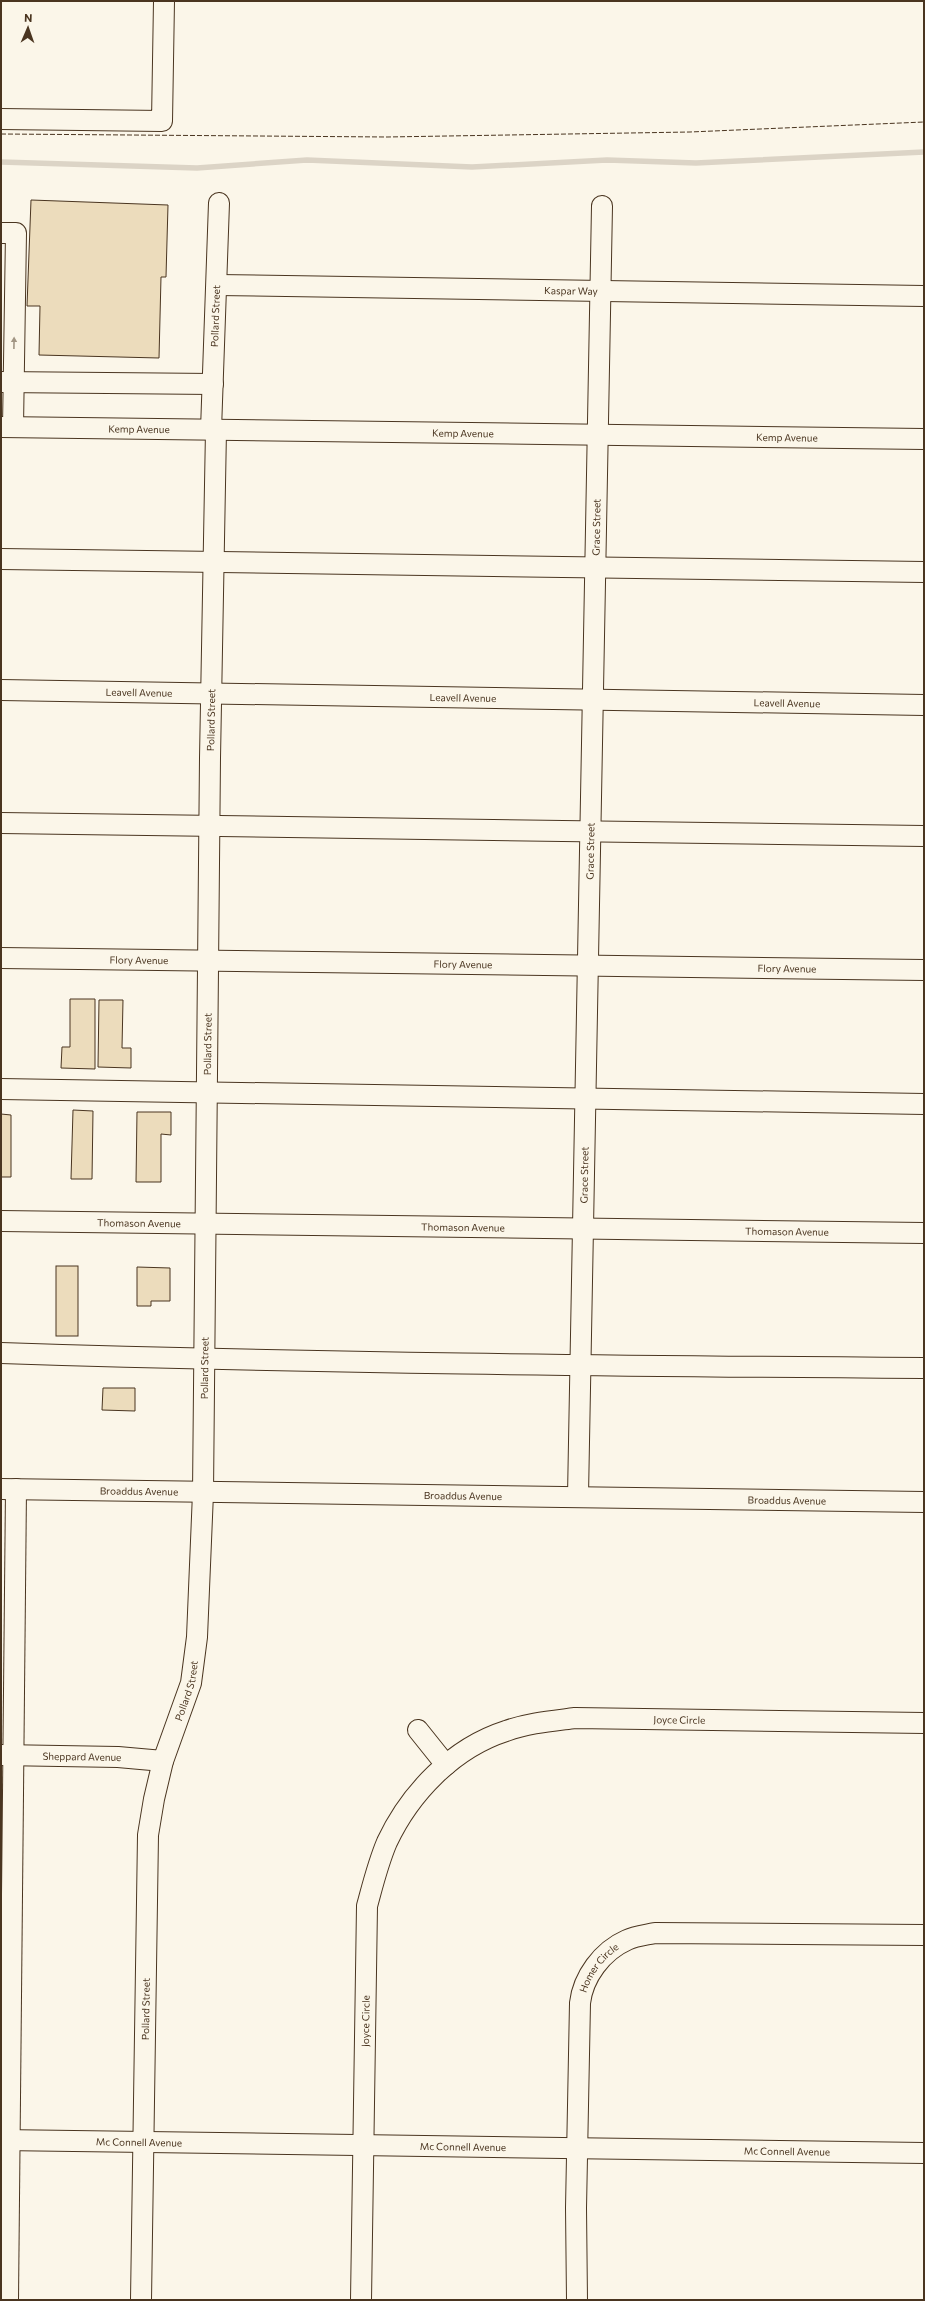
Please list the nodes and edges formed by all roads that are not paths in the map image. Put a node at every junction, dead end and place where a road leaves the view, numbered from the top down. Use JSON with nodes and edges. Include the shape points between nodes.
{"nodes":[{"id":1,"x":164,"y":1,"type":"edge"},
{"id":2,"x":1,"y":119,"type":"edge"},
{"id":3,"x":219,"y":203,"type":"dead end"},
{"id":4,"x":602,"y":206,"type":"dead end"},
{"id":5,"x":1,"y":233,"type":"edge"},
{"id":6,"x":217,"y":285,"type":"junction"},
{"id":7,"x":601,"y":291,"type":"junction"},
{"id":8,"x":924,"y":296,"type":"edge"},
{"id":9,"x":7,"y":382,"type":"edge"},
{"id":10,"x":213,"y":384,"type":"junction"},
{"id":11,"x":7,"y":427,"type":"edge"},
{"id":12,"x":213,"y":430,"type":"junction"},
{"id":13,"x":598,"y":435,"type":"junction"},
{"id":14,"x":924,"y":439,"type":"edge"},
{"id":15,"x":1,"y":559,"type":"edge"},
{"id":16,"x":214,"y":562,"type":"junction"},
{"id":17,"x":596,"y":567,"type":"junction"},
{"id":18,"x":924,"y":572,"type":"edge"},
{"id":19,"x":1,"y":690,"type":"edge"},
{"id":20,"x":212,"y":694,"type":"junction"},
{"id":21,"x":593,"y":700,"type":"junction"},
{"id":22,"x":924,"y":705,"type":"edge"},
{"id":23,"x":1,"y":823,"type":"edge"},
{"id":24,"x":210,"y":827,"type":"junction"},
{"id":25,"x":591,"y":832,"type":"junction"},
{"id":26,"x":924,"y":836,"type":"edge"},
{"id":27,"x":1,"y":958,"type":"edge"},
{"id":28,"x":210,"y":960,"type":"junction"},
{"id":29,"x":588,"y":966,"type":"junction"},
{"id":30,"x":924,"y":970,"type":"edge"},
{"id":31,"x":1,"y":1089,"type":"edge"},
{"id":32,"x":207,"y":1093,"type":"junction"},
{"id":33,"x":586,"y":1099,"type":"junction"},
{"id":34,"x":924,"y":1104,"type":"edge"},
{"id":35,"x":1,"y":1221,"type":"edge"},
{"id":36,"x":205,"y":1224,"type":"junction"},
{"id":37,"x":583,"y":1229,"type":"junction"},
{"id":38,"x":924,"y":1233,"type":"edge"},
{"id":39,"x":1,"y":1354,"type":"edge"},
{"id":40,"x":203,"y":1360,"type":"junction"},
{"id":41,"x":581,"y":1366,"type":"junction"},
{"id":42,"x":924,"y":1368,"type":"edge"},
{"id":43,"x":9,"y":1489,"type":"edge"},
{"id":44,"x":203,"y":1493,"type":"junction"},
{"id":45,"x":578,"y":1496,"type":"junction"},
{"id":46,"x":924,"y":1502,"type":"edge"},
{"id":47,"x":924,"y":1722,"type":"edge"},
{"id":48,"x":418,"y":1730,"type":"dead end"},
{"id":49,"x":8,"y":1755,"type":"edge"},
{"id":50,"x":163,"y":1760,"type":"junction"},
{"id":51,"x":446,"y":1765,"type":"junction"},
{"id":52,"x":924,"y":1935,"type":"edge"},
{"id":53,"x":5,"y":2140,"type":"edge"},
{"id":54,"x":143,"y":2143,"type":"junction"},
{"id":55,"x":364,"y":2145,"type":"junction"},
{"id":56,"x":577,"y":2149,"type":"junction"},
{"id":57,"x":924,"y":2153,"type":"edge"},
{"id":58,"x":8,"y":2300,"type":"edge"},
{"id":59,"x":141,"y":2300,"type":"edge"},
{"id":60,"x":361,"y":2300,"type":"edge"},
{"id":61,"x":577,"y":2300,"type":"edge"}],
"edges":[{"from":1,"to":2,"type":"street","via":[[162,121]]},
{"from":3,"to":6,"type":"street","name":"Pollard Street"},
{"from":4,"to":7,"type":"street","name":"Grace Street"},
{"from":9,"to":5,"type":"street","one_way":true,"via":[[16,233]]},
{"from":6,"to":7,"type":"street","name":"Kaspar Way"},
{"from":6,"to":10,"type":"street","name":"Pollard Street"},
{"from":7,"to":8,"type":"street","name":"Kaspar Way"},
{"from":7,"to":13,"type":"street","name":"Grace Street"},
{"from":9,"to":10,"type":"street"},
{"from":9,"to":11,"type":"street"},
{"from":10,"to":12,"type":"street","name":"Pollard Street"},
{"from":11,"to":12,"type":"street","name":"Kemp Avenue"},
{"from":12,"to":13,"type":"street","name":"Kemp Avenue"},
{"from":12,"to":16,"type":"street","name":"Pollard Street"},
{"from":13,"to":14,"type":"street","name":"Kemp Avenue"},
{"from":13,"to":17,"type":"street","name":"Grace Street"},
{"from":15,"to":16,"type":"street"},
{"from":16,"to":17,"type":"street"},
{"from":16,"to":20,"type":"street","name":"Pollard Street"},
{"from":17,"to":18,"type":"street"},
{"from":17,"to":21,"type":"street","name":"Grace Street"},
{"from":19,"to":20,"type":"street","name":"Leavell Avenue"},
{"from":20,"to":21,"type":"street","name":"Leavell Avenue"},
{"from":20,"to":24,"type":"street","name":"Pollard Street"},
{"from":21,"to":22,"type":"street","name":"Leavell Avenue"},
{"from":21,"to":25,"type":"street","name":"Grace Street"},
{"from":23,"to":24,"type":"street"},
{"from":24,"to":25,"type":"street"},
{"from":24,"to":28,"type":"street","name":"Pollard Street"},
{"from":25,"to":26,"type":"street"},
{"from":25,"to":29,"type":"street","name":"Grace Street"},
{"from":27,"to":28,"type":"street","name":"Flory Avenue"},
{"from":28,"to":29,"type":"street","name":"Flory Avenue"},
{"from":28,"to":32,"type":"street","name":"Pollard Street"},
{"from":29,"to":30,"type":"street","name":"Flory Avenue"},
{"from":29,"to":33,"type":"street","name":"Grace Street"},
{"from":31,"to":32,"type":"street"},
{"from":32,"to":33,"type":"street"},
{"from":32,"to":36,"type":"street","name":"Pollard Street"},
{"from":33,"to":34,"type":"street"},
{"from":33,"to":37,"type":"street","name":"Grace Street"},
{"from":35,"to":36,"type":"street","name":"Thomason Avenue"},
{"from":36,"to":37,"type":"street","name":"Thomason Avenue"},
{"from":36,"to":40,"type":"street","name":"Pollard Street"},
{"from":37,"to":38,"type":"street","name":"Thomason Avenue"},
{"from":37,"to":41,"type":"street","name":"Grace Street"},
{"from":39,"to":40,"type":"street"},
{"from":40,"to":41,"type":"street"},
{"from":40,"to":44,"type":"street","name":"Pollard Street"},
{"from":41,"to":42,"type":"street"},
{"from":41,"to":45,"type":"street","name":"Grace Street"},
{"from":43,"to":44,"type":"street","name":"Broaddus Avenue"},
{"from":43,"to":49,"type":"street"},
{"from":44,"to":45,"type":"street","name":"Broaddus Avenue"},
{"from":44,"to":50,"type":"street","name":"Pollard Street","via":[[197,1637],[190,1683]]},
{"from":45,"to":46,"type":"street","name":"Broaddus Avenue"},
{"from":47,"to":51,"type":"street","name":"Joyce Circle","via":[[575,1718],[534,1723],[507,1730],[487,1738]]},
{"from":48,"to":51,"type":"street"},
{"from":49,"to":50,"type":"street","name":"Sheppard Avenue"},
{"from":49,"to":53,"type":"street"},
{"from":50,"to":54,"type":"street","name":"Pollard Street","via":[[148,1835]]},
{"from":51,"to":55,"type":"street","name":"Joyce Circle","via":[[416,1795],[399,1820],[378,1866],[367,1906]]},
{"from":52,"to":56,"type":"street","name":"Homer Circle","via":[[655,1933],[628,1940],[615,1947],[599,1962],[582,1990]]},
{"from":53,"to":54,"type":"street","name":"Mc Connell Avenue"},
{"from":53,"to":58,"type":"street"},
{"from":54,"to":55,"type":"street","name":"Mc Connell Avenue"},
{"from":54,"to":59,"type":"street","name":"Pollard Street"},
{"from":55,"to":56,"type":"street","name":"Mc Connell Avenue"},
{"from":55,"to":60,"type":"street","name":"Joyce Circle"},
{"from":56,"to":57,"type":"street","name":"Mc Connell Avenue"},
{"from":56,"to":61,"type":"street","name":"Homer Circle"}]}
